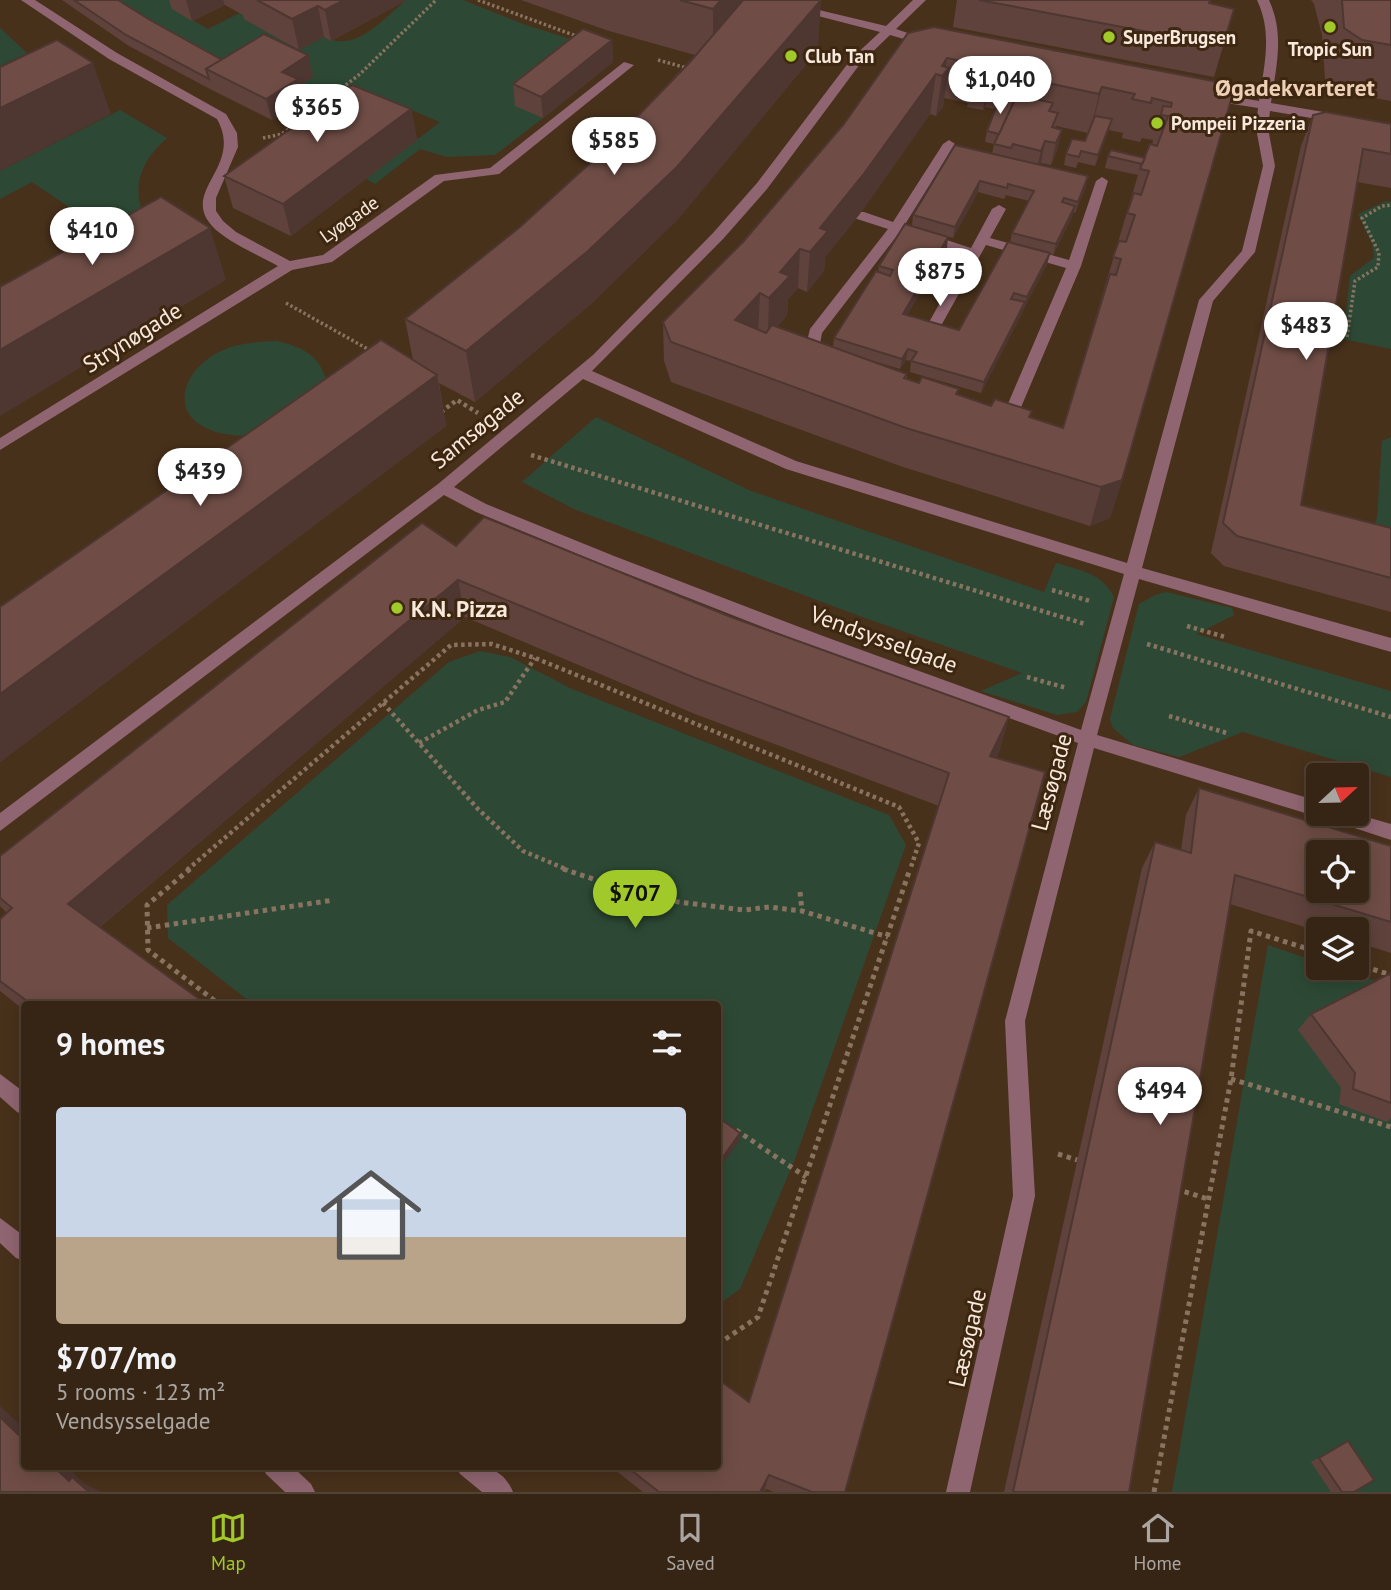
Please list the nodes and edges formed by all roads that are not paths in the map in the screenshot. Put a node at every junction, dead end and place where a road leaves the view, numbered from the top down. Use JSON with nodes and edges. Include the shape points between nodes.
{"nodes":[{"id":1,"x":27,"y":0,"type":"edge"},
{"id":2,"x":762,"y":0,"type":"edge"},
{"id":3,"x":919,"y":0,"type":"edge"},
{"id":4,"x":1263,"y":0,"type":"edge"},
{"id":5,"x":887,"y":30,"type":"junction"},
{"id":6,"x":942,"y":44,"type":"edge"},
{"id":7,"x":113,"y":56,"type":"junction"},
{"id":8,"x":100,"y":62,"type":"dead end"},
{"id":9,"x":628,"y":65,"type":"dead end"},
{"id":10,"x":1199,"y":94,"type":"edge"},
{"id":11,"x":1265,"y":106,"type":"junction"},
{"id":12,"x":1357,"y":122,"type":"edge"},
{"id":13,"x":949,"y":144,"type":"dead end"},
{"id":14,"x":1102,"y":181,"type":"dead end"},
{"id":15,"x":999,"y":209,"type":"dead end"},
{"id":16,"x":859,"y":215,"type":"edge"},
{"id":17,"x":895,"y":228,"type":"junction"},
{"id":18,"x":983,"y":240,"type":"junction"},
{"id":19,"x":975,"y":254,"type":"junction"},
{"id":20,"x":288,"y":266,"type":"junction"},
{"id":21,"x":1073,"y":266,"type":"junction"},
{"id":22,"x":934,"y":324,"type":"edge"},
{"id":23,"x":840,"y":365,"type":"edge"},
{"id":24,"x":581,"y":372,"type":"junction"},
{"id":25,"x":985,"y":405,"type":"edge"},
{"id":26,"x":0,"y":444,"type":"edge"},
{"id":27,"x":443,"y":488,"type":"junction"},
{"id":28,"x":1133,"y":571,"type":"junction"},
{"id":29,"x":1391,"y":645,"type":"edge"},
{"id":30,"x":1087,"y":740,"type":"junction"},
{"id":31,"x":1306,"y":805,"type":"edge"},
{"id":32,"x":0,"y":823,"type":"edge"},
{"id":33,"x":1369,"y":825,"type":"edge"},
{"id":34,"x":1391,"y":832,"type":"edge"},
{"id":35,"x":0,"y":1084,"type":"edge"},
{"id":36,"x":21,"y":1102,"type":"edge"},
{"id":37,"x":0,"y":1229,"type":"edge"},
{"id":38,"x":21,"y":1247,"type":"edge"},
{"id":39,"x":278,"y":1470,"type":"edge"},
{"id":40,"x":473,"y":1470,"type":"edge"},
{"id":41,"x":300,"y":1491,"type":"edge"},
{"id":42,"x":501,"y":1492,"type":"edge"},
{"id":43,"x":958,"y":1492,"type":"edge"}],
"edges":[{"from":1,"to":7,"type":"street"},
{"from":2,"to":5,"type":"street"},
{"from":3,"to":5,"type":"street","name":"Samsøgade"},
{"from":4,"to":11,"type":"street","name":"Læsøgade","via":[[1272,19],[1273,43]]},
{"from":5,"to":6,"type":"street"},
{"from":5,"to":24,"type":"street","name":"Samsøgade","via":[[856,61],[762,186],[718,236]]},
{"from":7,"to":8,"type":"street"},
{"from":7,"to":20,"type":"street","via":[[222,117],[232,128],[230,160],[209,197],[209,211],[219,225]]},
{"from":9,"to":20,"type":"street","name":"Lyøgade","via":[[494,171],[440,178],[327,259]]},
{"from":10,"to":11,"type":"street"},
{"from":11,"to":12,"type":"street"},
{"from":11,"to":28,"type":"street","name":"Læsøgade","via":[[1262,128],[1269,166],[1248,252],[1206,300]]},
{"from":13,"to":17,"type":"street"},
{"from":14,"to":21,"type":"street"},
{"from":15,"to":18,"type":"street"},
{"from":16,"to":17,"type":"street"},
{"from":17,"to":19,"type":"street"},
{"from":17,"to":23,"type":"street","via":[[815,332],[813,345],[826,362]]},
{"from":18,"to":19,"type":"street"},
{"from":18,"to":21,"type":"street"},
{"from":19,"to":22,"type":"street"},
{"from":20,"to":26,"type":"street","name":"Strynøgade"},
{"from":21,"to":25,"type":"street","via":[[1012,412]]},
{"from":24,"to":27,"type":"street","name":"Samsøgade"},
{"from":24,"to":28,"type":"street","via":[[791,465]]},
{"from":27,"to":30,"type":"street","name":"Vendsysselgade","via":[[481,508],[660,580]]},
{"from":27,"to":32,"type":"street","name":"Samsøgade"},
{"from":28,"to":29,"type":"street"},
{"from":28,"to":30,"type":"street","name":"Læsøgade"},
{"from":30,"to":31,"type":"street","name":"Vendsysselgade"},
{"from":30,"to":43,"type":"street","name":"Læsøgade","via":[[1015,1021],[1024,1196]]},
{"from":33,"to":34,"type":"street"},
{"from":35,"to":36,"type":"street"},
{"from":37,"to":38,"type":"street"},
{"from":39,"to":41,"type":"street"},
{"from":40,"to":42,"type":"street"}]}
